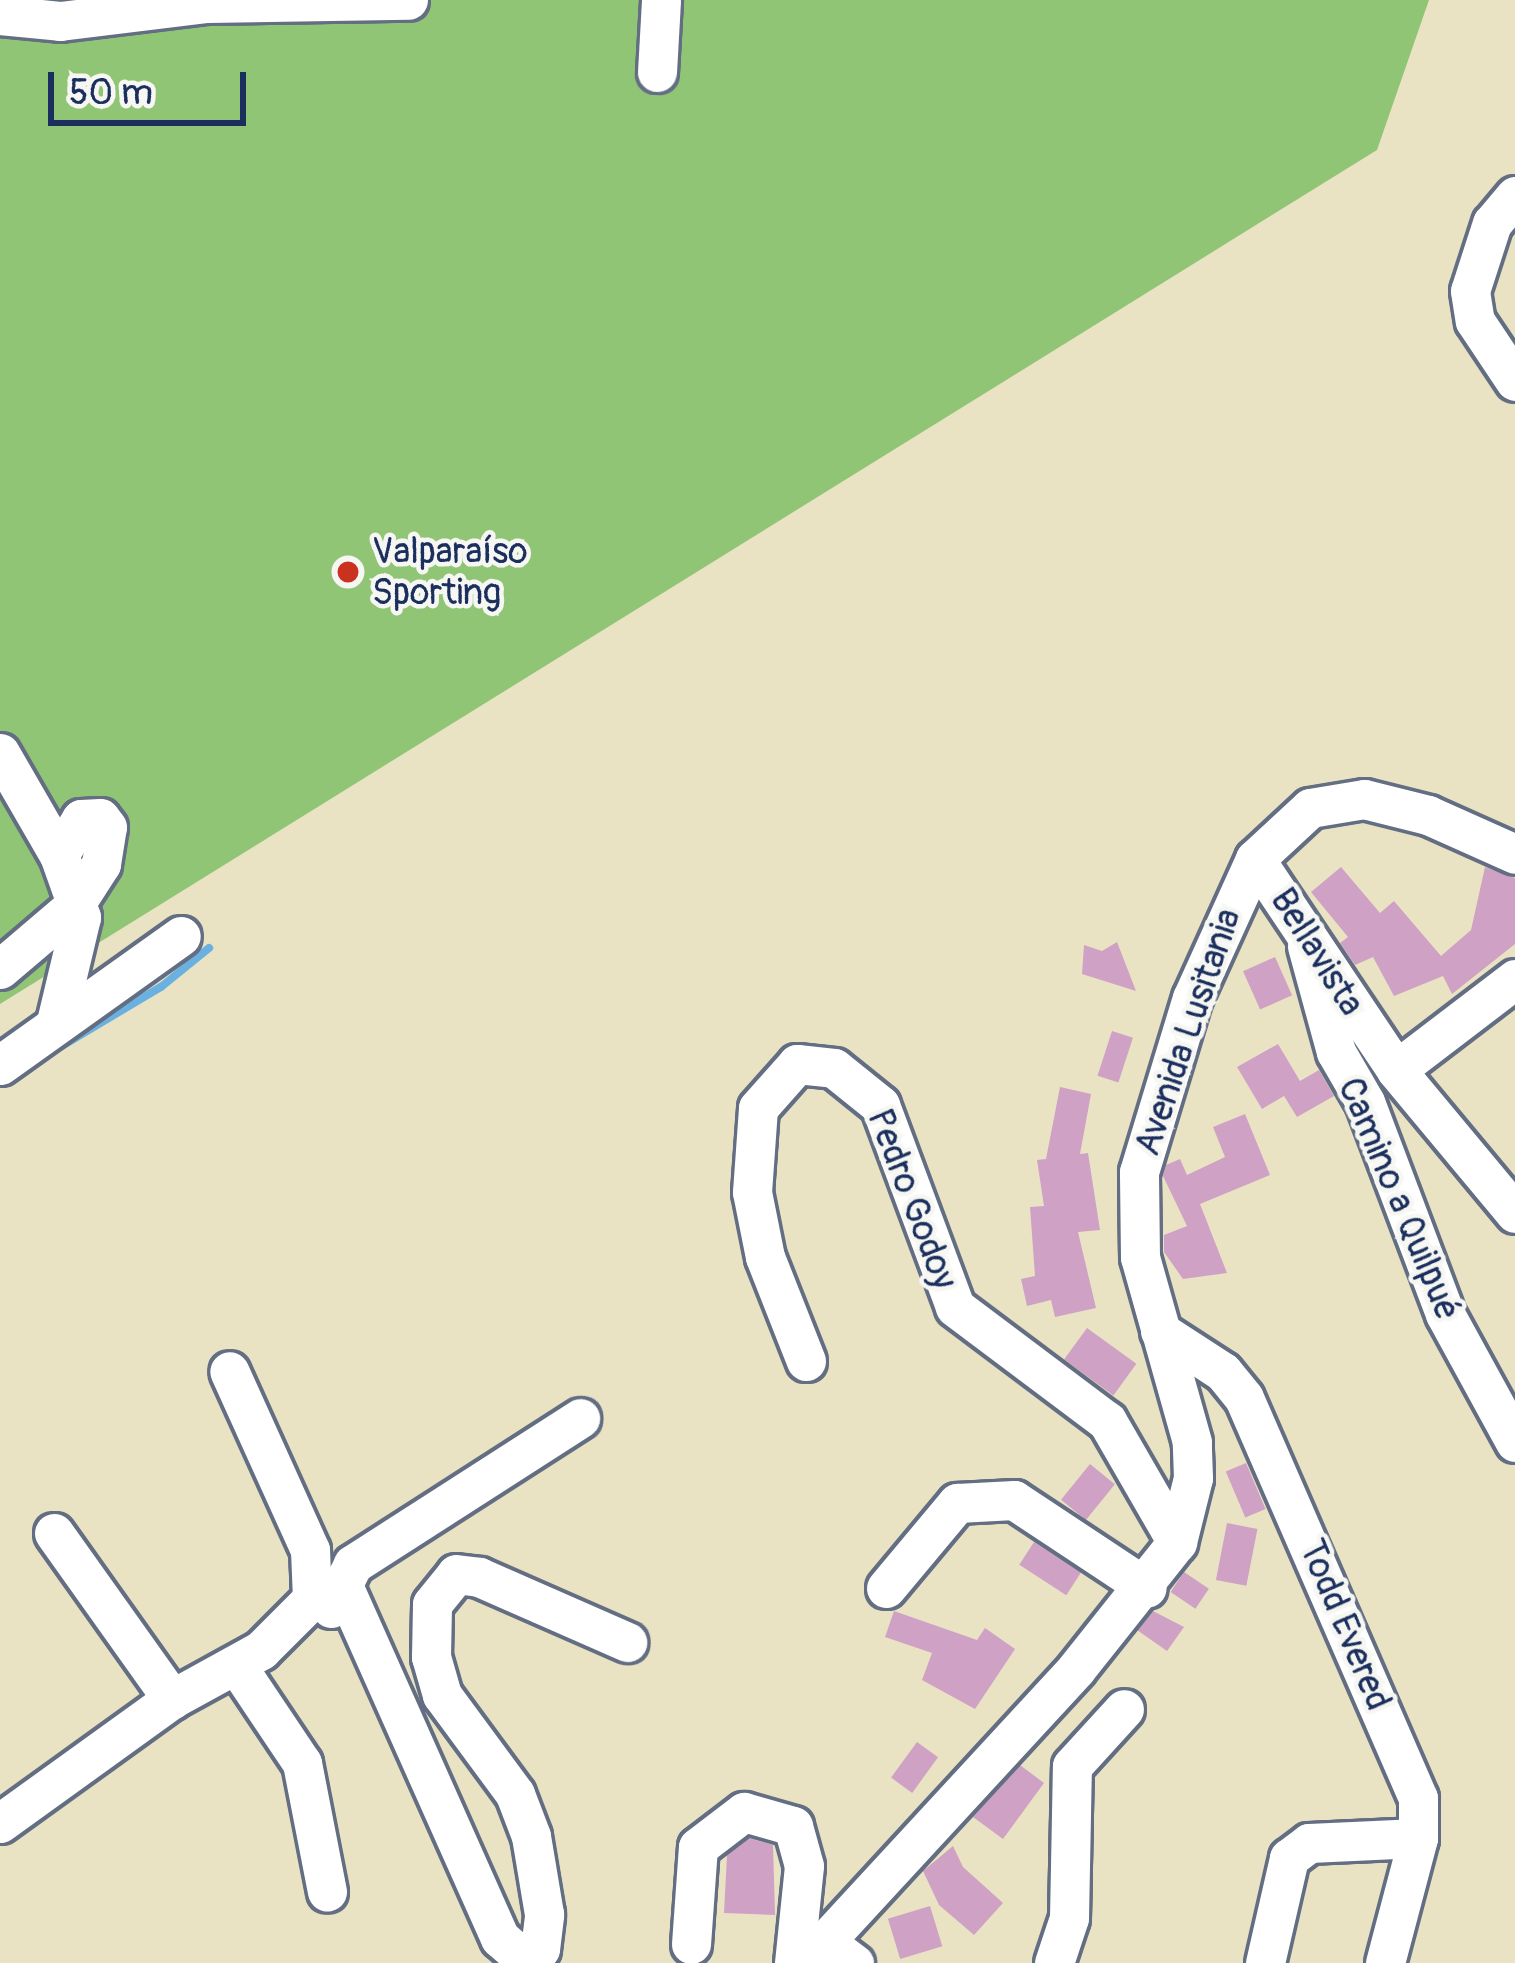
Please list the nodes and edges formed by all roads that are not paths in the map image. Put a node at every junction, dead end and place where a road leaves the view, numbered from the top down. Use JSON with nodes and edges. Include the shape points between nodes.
{"nodes":[{"id":1,"x":408,"y":0,"type":"edge"},
{"id":2,"x":661,"y":0,"type":"edge"},
{"id":3,"x":0,"y":15,"type":"edge"},
{"id":4,"x":658,"y":72,"type":"dead end"},
{"id":5,"x":1515,"y":196,"type":"edge"},
{"id":6,"x":1515,"y":381,"type":"edge"},
{"id":7,"x":0,"y":753,"type":"edge"},
{"id":8,"x":1515,"y":816,"type":"edge"},
{"id":9,"x":1462,"y":830,"type":"junction"},
{"id":10,"x":1515,"y":854,"type":"edge"},
{"id":11,"x":59,"y":855,"type":"junction"},
{"id":12,"x":1255,"y":859,"type":"junction"},
{"id":13,"x":74,"y":906,"type":"junction"},
{"id":14,"x":181,"y":936,"type":"dead end"},
{"id":15,"x":1306,"y":946,"type":"junction"},
{"id":16,"x":0,"y":969,"type":"edge"},
{"id":17,"x":1515,"y":979,"type":"edge"},
{"id":18,"x":56,"y":1022,"type":"junction"},
{"id":19,"x":8,"y":1060,"type":"edge"},
{"id":20,"x":1396,"y":1070,"type":"junction"},
{"id":21,"x":1515,"y":1213,"type":"edge"},
{"id":22,"x":1160,"y":1331,"type":"junction"},
{"id":23,"x":806,"y":1361,"type":"dead end"},
{"id":24,"x":230,"y":1372,"type":"dead end"},
{"id":25,"x":580,"y":1418,"type":"dead end"},
{"id":26,"x":1515,"y":1442,"type":"edge"},
{"id":27,"x":54,"y":1533,"type":"dead end"},
{"id":28,"x":1177,"y":1542,"type":"junction"},
{"id":29,"x":886,"y":1588,"type":"dead end"},
{"id":30,"x":1147,"y":1588,"type":"junction"},
{"id":31,"x":345,"y":1590,"type":"junction"},
{"id":32,"x":627,"y":1642,"type":"dead end"},
{"id":33,"x":249,"y":1658,"type":"junction"},
{"id":34,"x":1076,"y":1669,"type":"junction"},
{"id":35,"x":172,"y":1699,"type":"junction"},
{"id":36,"x":1124,"y":1709,"type":"dead end"},
{"id":37,"x":1072,"y":1766,"type":"junction"},
{"id":38,"x":0,"y":1823,"type":"edge"},
{"id":39,"x":1418,"y":1838,"type":"junction"},
{"id":40,"x":327,"y":1892,"type":"dead end"},
{"id":41,"x":692,"y":1944,"type":"dead end"},
{"id":42,"x":819,"y":1957,"type":"edge"},
{"id":43,"x":1054,"y":1963,"type":"edge"},
{"id":44,"x":1264,"y":1963,"type":"edge"},
{"id":45,"x":1385,"y":1963,"type":"edge"}],
"edges":[{"from":1,"to":3,"type":"street","via":[[208,3],[60,21]]},
{"from":2,"to":4,"type":"street"},
{"from":5,"to":6,"type":"street","via":[[1492,224],[1470,291],[1475,321]]},
{"from":7,"to":11,"type":"street"},
{"from":8,"to":9,"type":"street"},
{"from":9,"to":10,"type":"street"},
{"from":9,"to":12,"type":"street","via":[[1391,802],[1336,800],[1286,824]]},
{"from":11,"to":13,"type":"street"},
{"from":11,"to":13,"type":"street","via":[[81,819],[100,818],[107,827],[101,864]]},
{"from":12,"to":15,"type":"street","name":"Bellavista"},
{"from":12,"to":22,"type":"street","name":"Avenida Lusitania","via":[[1192,998],[1139,1172],[1140,1257]]},
{"from":13,"to":16,"type":"street"},
{"from":13,"to":18,"type":"street","via":[[81,939]]},
{"from":13,"to":19,"type":"street"},
{"from":14,"to":18,"type":"street"},
{"from":15,"to":20,"type":"street","name":"Bellavista"},
{"from":15,"to":26,"type":"street","name":"Camino a Quilpué","via":[[1336,1052],[1365,1102],[1444,1315]]},
{"from":17,"to":20,"type":"street"},
{"from":18,"to":19,"type":"street"},
{"from":20,"to":21,"type":"street","name":"Bellavista"},
{"from":22,"to":28,"type":"street","name":"Avenida Lusitania","via":[[1192,1442],[1193,1478]]},
{"from":22,"to":39,"type":"street","name":"Todd Evered","via":[[1222,1372],[1269,1447],[1418,1798]]},
{"from":23,"to":28,"type":"street","name":"Pedro Godoy","via":[[765,1257],[752,1192],[758,1108],[797,1064],[834,1068],[880,1105],[955,1307],[1107,1421]]},
{"from":24,"to":33,"type":"street","via":[[315,1567],[305,1611]]},
{"from":25,"to":31,"type":"street","via":[[353,1564]]},
{"from":27,"to":35,"type":"street"},
{"from":28,"to":30,"type":"street","name":"Avenida Lusitania"},
{"from":29,"to":30,"type":"street","via":[[957,1503],[1015,1500]]},
{"from":30,"to":34,"type":"street","name":"Avenida Lusitania"},
{"from":31,"to":32,"type":"street","via":[[500,1937],[523,1958],[540,1948],[544,1914],[530,1836],[515,1794],[442,1694],[430,1657],[431,1604],[456,1574],[479,1576]]},
{"from":31,"to":33,"type":"street","via":[[305,1633]]},
{"from":33,"to":35,"type":"street"},
{"from":33,"to":40,"type":"street","via":[[302,1763]]},
{"from":34,"to":37,"type":"street","via":[[1091,1696],[1058,1746]]},
{"from":34,"to":42,"type":"street","name":"Avenida Lusitania"},
{"from":35,"to":38,"type":"street"},
{"from":36,"to":37,"type":"street"},
{"from":37,"to":43,"type":"street","via":[[1069,1918]]},
{"from":39,"to":44,"type":"street","via":[[1309,1843],[1289,1858]]},
{"from":39,"to":45,"type":"street","name":"Todd Evered"},
{"from":41,"to":42,"type":"street","via":[[698,1846],[744,1812],[794,1826]]}]}
